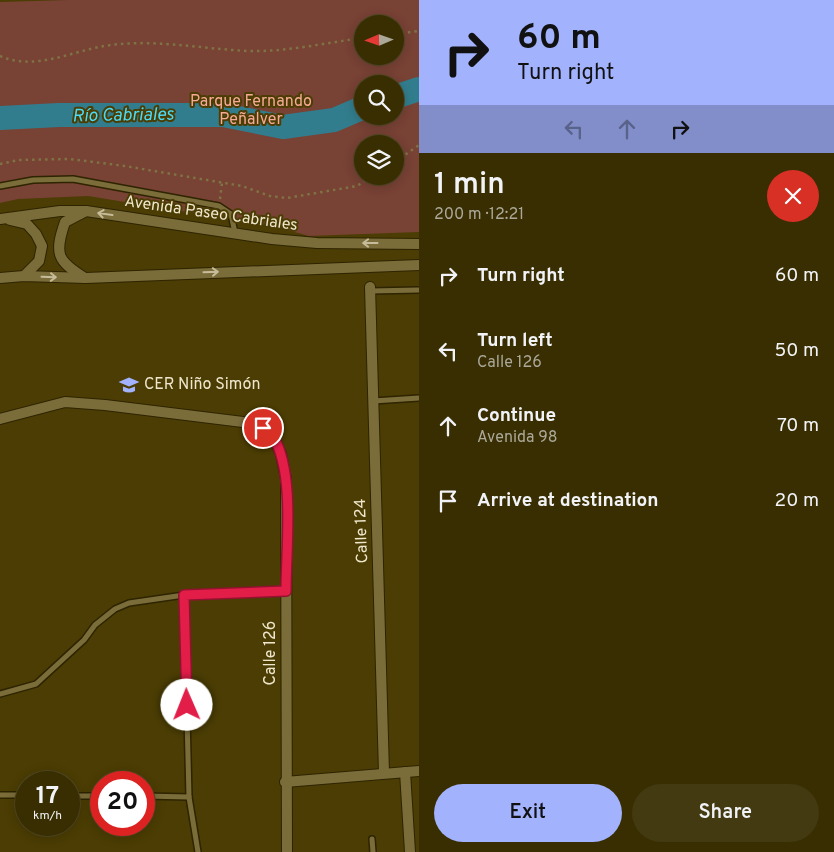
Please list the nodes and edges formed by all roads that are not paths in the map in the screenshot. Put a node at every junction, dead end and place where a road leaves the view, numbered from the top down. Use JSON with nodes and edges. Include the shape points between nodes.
{"nodes":[{"id":1,"x":0,"y":186,"type":"edge"},
{"id":2,"x":86,"y":211,"type":"junction"},
{"id":3,"x":3,"y":219,"type":"edge"},
{"id":4,"x":235,"y":233,"type":"junction"},
{"id":5,"x":419,"y":244,"type":"edge"},
{"id":6,"x":419,"y":265,"type":"edge"},
{"id":7,"x":24,"y":276,"type":"junction"},
{"id":8,"x":0,"y":278,"type":"edge"},
{"id":9,"x":86,"y":278,"type":"junction"},
{"id":10,"x":370,"y":289,"type":"joint"},
{"id":11,"x":419,"y":290,"type":"edge"},
{"id":12,"x":419,"y":398,"type":"edge"},
{"id":13,"x":373,"y":401,"type":"junction"},
{"id":14,"x":0,"y":419,"type":"edge"},
{"id":15,"x":286,"y":591,"type":"junction"},
{"id":16,"x":184,"y":595,"type":"junction"},
{"id":17,"x":0,"y":694,"type":"edge"},
{"id":18,"x":419,"y":771,"type":"edge"},
{"id":19,"x":405,"y":772,"type":"junction"},
{"id":20,"x":384,"y":773,"type":"junction"},
{"id":21,"x":286,"y":782,"type":"junction"},
{"id":22,"x":0,"y":795,"type":"edge"},
{"id":23,"x":15,"y":796,"type":"edge"},
{"id":24,"x":155,"y":796,"type":"edge"},
{"id":25,"x":189,"y":797,"type":"junction"},
{"id":26,"x":372,"y":839,"type":"dead end"},
{"id":27,"x":198,"y":852,"type":"edge"},
{"id":28,"x":287,"y":852,"type":"edge"},
{"id":29,"x":373,"y":852,"type":"edge"},
{"id":30,"x":410,"y":852,"type":"edge"}],
"edges":[{"from":1,"to":4,"type":"lane","via":[[73,178],[219,206],[231,214]]},
{"from":2,"to":3,"type":"street","name":"Avenida Paseo Cabriales"},
{"from":4,"to":2,"type":"street","name":"Avenida Paseo Cabriales","one_way":true},
{"from":2,"to":9,"type":"street","via":[[65,222],[58,241],[58,253],[65,266]]},
{"from":3,"to":7,"type":"street","via":[[27,224],[42,246],[39,261]]},
{"from":5,"to":4,"type":"street","name":"Avenida Paseo Cabriales","one_way":true,"via":[[317,243]]},
{"from":9,"to":6,"type":"street","one_way":true},
{"from":7,"to":8,"type":"street"},
{"from":7,"to":9,"type":"street","one_way":true},
{"from":10,"to":11,"type":"lane"},
{"from":10,"to":13,"type":"street","name":"Calle 124"},
{"from":12,"to":13,"type":"lane"},
{"from":13,"to":20,"type":"street","name":"Calle 124"},
{"from":14,"to":15,"type":"street","name":"Calle 126","via":[[65,402],[242,421],[273,436],[286,479]]},
{"from":15,"to":16,"type":"lane"},
{"from":15,"to":21,"type":"street","name":"Calle 126"},
{"from":16,"to":17,"type":"lane","via":[[129,602],[115,609],[95,624],[60,665],[36,684]]},
{"from":16,"to":25,"type":"lane"},
{"from":18,"to":19,"type":"street"},
{"from":19,"to":20,"type":"street"},
{"from":19,"to":30,"type":"street"},
{"from":20,"to":21,"type":"street"},
{"from":21,"to":28,"type":"street","name":"Calle 126"},
{"from":22,"to":23,"type":"lane"},
{"from":24,"to":25,"type":"lane"},
{"from":25,"to":27,"type":"lane"},
{"from":26,"to":29,"type":"lane"}]}
